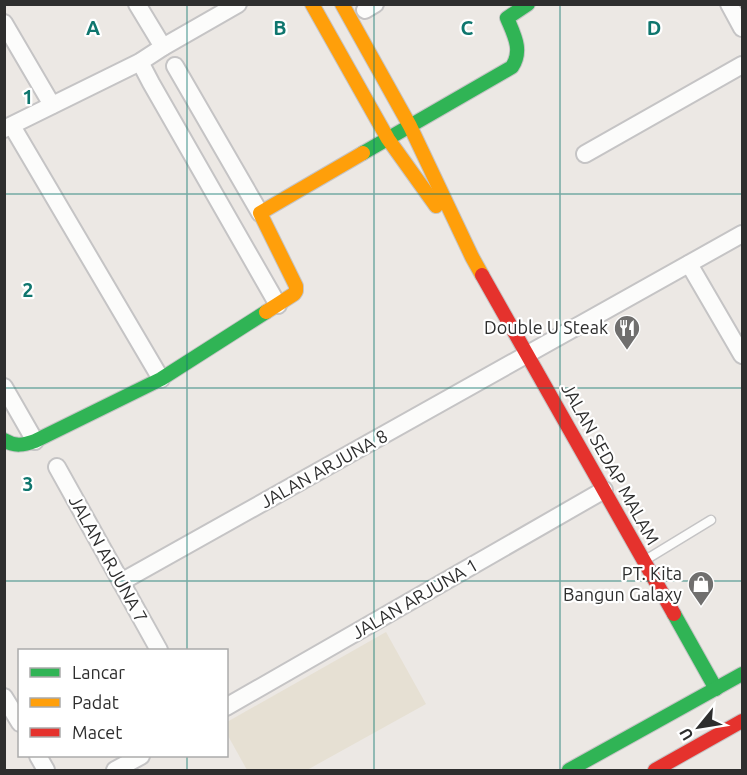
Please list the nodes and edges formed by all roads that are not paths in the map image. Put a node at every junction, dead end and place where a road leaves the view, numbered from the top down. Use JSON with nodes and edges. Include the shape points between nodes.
{"nodes":[{"id":1,"x":137,"y":4,"type":"edge"},
{"id":2,"x":238,"y":4,"type":"edge"},
{"id":3,"x":312,"y":4,"type":"edge"},
{"id":4,"x":342,"y":4,"type":"edge"},
{"id":5,"x":528,"y":4,"type":"edge"},
{"id":6,"x":729,"y":4,"type":"edge"},
{"id":7,"x":503,"y":11,"type":"edge"},
{"id":8,"x":4,"y":23,"type":"edge"},
{"id":9,"x":742,"y":28,"type":"edge"},
{"id":10,"x":163,"y":47,"type":"junction"},
{"id":11,"x":140,"y":62,"type":"junction"},
{"id":12,"x":742,"y":65,"type":"edge"},
{"id":13,"x":175,"y":66,"type":"dead end"},
{"id":14,"x":52,"y":105,"type":"junction"},
{"id":15,"x":410,"y":126,"type":"junction"},
{"id":16,"x":8,"y":128,"type":"edge"},
{"id":17,"x":388,"y":139,"type":"junction"},
{"id":18,"x":585,"y":154,"type":"dead end"},
{"id":19,"x":260,"y":213,"type":"junction"},
{"id":20,"x":742,"y":234,"type":"edge"},
{"id":21,"x":472,"y":257,"type":"junction"},
{"id":22,"x":688,"y":264,"type":"junction"},
{"id":23,"x":278,"y":305,"type":"junction"},
{"id":24,"x":527,"y":355,"type":"junction"},
{"id":25,"x":742,"y":355,"type":"edge"},
{"id":26,"x":161,"y":379,"type":"junction"},
{"id":27,"x":4,"y":387,"type":"edge"},
{"id":28,"x":4,"y":440,"type":"edge"},
{"id":29,"x":35,"y":441,"type":"junction"},
{"id":30,"x":57,"y":467,"type":"dead end"},
{"id":31,"x":604,"y":490,"type":"junction"},
{"id":32,"x":711,"y":520,"type":"dead end"},
{"id":33,"x":644,"y":561,"type":"junction"},
{"id":34,"x":121,"y":582,"type":"junction"},
{"id":35,"x":158,"y":649,"type":"edge"},
{"id":36,"x":742,"y":674,"type":"edge"},
{"id":37,"x":716,"y":689,"type":"junction"},
{"id":38,"x":4,"y":697,"type":"edge"},
{"id":39,"x":228,"y":706,"type":"edge"},
{"id":40,"x":18,"y":720,"type":"edge"},
{"id":41,"x":740,"y":727,"type":"edge"},
{"id":42,"x":39,"y":757,"type":"edge"},
{"id":43,"x":139,"y":757,"type":"edge"},
{"id":44,"x":46,"y":771,"type":"edge"},
{"id":45,"x":115,"y":771,"type":"edge"},
{"id":46,"x":569,"y":771,"type":"edge"},
{"id":47,"x":655,"y":771,"type":"edge"}],
"edges":[{"from":1,"to":10,"type":"street"},
{"from":2,"to":10,"type":"street"},
{"from":3,"to":17,"type":"street","name":"JALAN SEDAP MALAM"},
{"from":4,"to":15,"type":"street","name":"JALAN SEDAP MALAM"},
{"from":5,"to":7,"type":"street"},
{"from":6,"to":9,"type":"street"},
{"from":7,"to":15,"type":"street","via":[[519,50],[518,61]]},
{"from":8,"to":14,"type":"street"},
{"from":10,"to":11,"type":"street"},
{"from":11,"to":14,"type":"street"},
{"from":11,"to":23,"type":"street"},
{"from":12,"to":18,"type":"street"},
{"from":13,"to":19,"type":"street"},
{"from":14,"to":16,"type":"street"},
{"from":15,"to":17,"type":"street"},
{"from":15,"to":21,"type":"street","name":"JALAN SEDAP MALAM"},
{"from":16,"to":26,"type":"street"},
{"from":17,"to":19,"type":"street"},
{"from":17,"to":21,"type":"street","name":"JALAN SEDAP MALAM"},
{"from":19,"to":23,"type":"street","via":[[296,286],[294,294]]},
{"from":20,"to":22,"type":"street","name":"JALAN ARJUNA 8"},
{"from":21,"to":24,"type":"street","name":"JALAN SEDAP MALAM"},
{"from":22,"to":24,"type":"street","name":"JALAN ARJUNA 8"},
{"from":22,"to":25,"type":"street"},
{"from":23,"to":26,"type":"street"},
{"from":24,"to":31,"type":"street","name":"JALAN SEDAP MALAM"},
{"from":24,"to":34,"type":"street","name":"JALAN ARJUNA 8"},
{"from":26,"to":29,"type":"street"},
{"from":27,"to":29,"type":"street"},
{"from":28,"to":29,"type":"street","via":[[12,445]]},
{"from":30,"to":34,"type":"street","name":"JALAN ARJUNA 7"},
{"from":31,"to":33,"type":"street","name":"JALAN SEDAP MALAM"},
{"from":31,"to":39,"type":"street","name":"JALAN ARJUNA 1"},
{"from":32,"to":33,"type":"lane"},
{"from":33,"to":37,"type":"street","name":"JALAN SEDAP MALAM"},
{"from":34,"to":35,"type":"street","name":"JALAN ARJUNA 7"},
{"from":36,"to":37,"type":"street"},
{"from":37,"to":46,"type":"street"},
{"from":38,"to":40,"type":"street"},
{"from":41,"to":47,"type":"street"},
{"from":42,"to":44,"type":"street"},
{"from":43,"to":45,"type":"street"}]}
